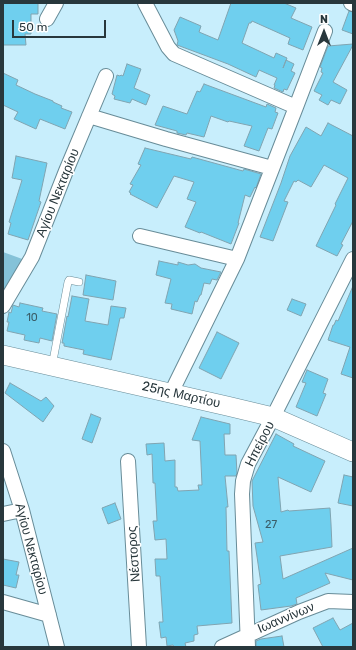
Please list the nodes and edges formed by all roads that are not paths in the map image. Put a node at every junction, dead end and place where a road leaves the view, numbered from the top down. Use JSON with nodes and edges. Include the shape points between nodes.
{"nodes":[{"id":1,"x":56,"y":3,"type":"edge"},
{"id":2,"x":145,"y":3,"type":"edge"},
{"id":3,"x":47,"y":18,"type":"dead end"},
{"id":4,"x":325,"y":31,"type":"dead end"},
{"id":5,"x":106,"y":76,"type":"dead end"},
{"id":6,"x":296,"y":107,"type":"junction"},
{"id":7,"x":89,"y":116,"type":"junction"},
{"id":8,"x":272,"y":168,"type":"junction"},
{"id":9,"x":140,"y":236,"type":"dead end"},
{"id":10,"x":236,"y":259,"type":"junction"},
{"id":11,"x":352,"y":266,"type":"edge"},
{"id":12,"x":79,"y":282,"type":"dead end"},
{"id":13,"x":3,"y":306,"type":"edge"},
{"id":14,"x":3,"y":355,"type":"edge"},
{"id":15,"x":52,"y":366,"type":"junction"},
{"id":16,"x":171,"y":393,"type":"junction"},
{"id":17,"x":274,"y":417,"type":"junction"},
{"id":18,"x":3,"y":451,"type":"edge"},
{"id":19,"x":353,"y":452,"type":"edge"},
{"id":20,"x":128,"y":461,"type":"dead end"},
{"id":21,"x":22,"y":510,"type":"junction"},
{"id":22,"x":3,"y":514,"type":"edge"},
{"id":23,"x":3,"y":602,"type":"edge"},
{"id":24,"x":353,"y":602,"type":"edge"},
{"id":25,"x":49,"y":615,"type":"junction"},
{"id":26,"x":248,"y":641,"type":"edge"},
{"id":27,"x":57,"y":647,"type":"edge"},
{"id":28,"x":140,"y":647,"type":"edge"},
{"id":29,"x":222,"y":647,"type":"edge"}],
"edges":[{"from":1,"to":3,"type":"street"},
{"from":2,"to":6,"type":"street","via":[[174,54]]},
{"from":4,"to":6,"type":"street"},
{"from":5,"to":7,"type":"street","name":"Αγίου Νεκταρίου"},
{"from":6,"to":8,"type":"street"},
{"from":7,"to":8,"type":"street"},
{"from":7,"to":13,"type":"street","name":"Αγίου Νεκταρίου","via":[[32,257]]},
{"from":8,"to":10,"type":"street"},
{"from":9,"to":10,"type":"street"},
{"from":10,"to":16,"type":"street"},
{"from":11,"to":17,"type":"street","name":"Ηπείρου"},
{"from":12,"to":15,"type":"lane","via":[[68,282]]},
{"from":14,"to":15,"type":"main road","name":"25ης Μαρτίου"},
{"from":15,"to":16,"type":"main road","name":"25ης Μαρτίου"},
{"from":16,"to":17,"type":"main road","name":"25ης Μαρτίου"},
{"from":17,"to":19,"type":"main road","name":"25ης Μαρτίου"},
{"from":17,"to":26,"type":"street","name":"Ηπείρου","via":[[248,464],[242,494]]},
{"from":18,"to":21,"type":"street","name":"Αγίου Νεκταρίου"},
{"from":20,"to":28,"type":"street","name":"Νέστορος"},
{"from":21,"to":22,"type":"street"},
{"from":21,"to":25,"type":"street","name":"Αγίου Νεκταρίου"},
{"from":23,"to":25,"type":"street"},
{"from":24,"to":26,"type":"street","name":"Ιωαννίνων","via":[[328,601],[299,612]]},
{"from":25,"to":27,"type":"street","name":"Αγίου Νεκταρίου"},
{"from":26,"to":29,"type":"street","name":"Ιωαννίνων"}]}
